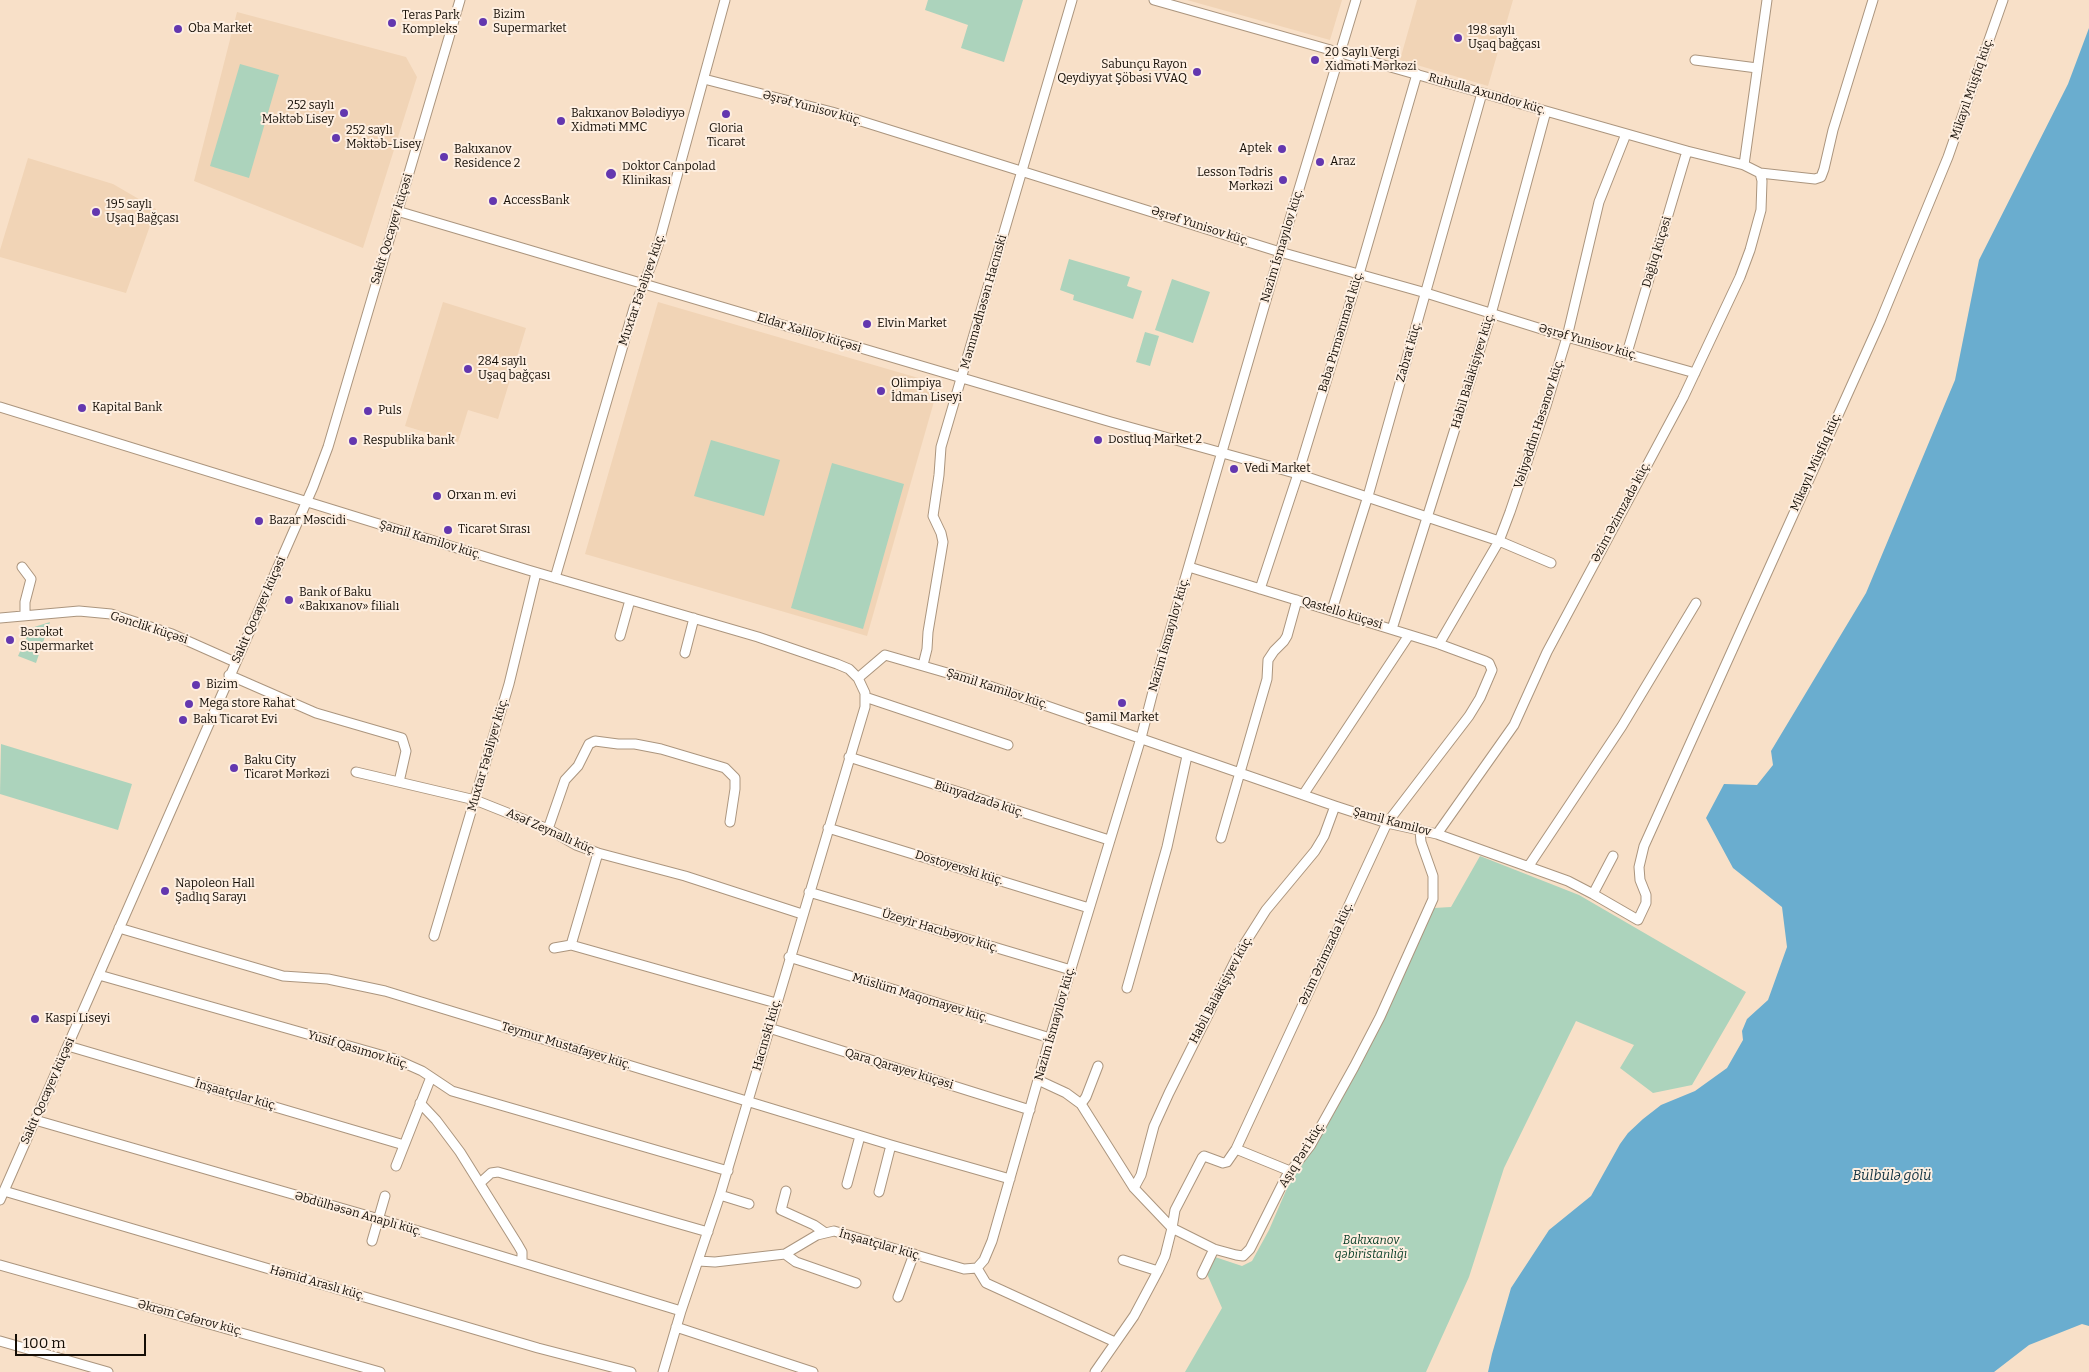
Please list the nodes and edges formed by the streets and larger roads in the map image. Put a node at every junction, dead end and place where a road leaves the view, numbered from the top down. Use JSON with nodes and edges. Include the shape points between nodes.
{"nodes":[{"id":1,"x":460,"y":0,"type":"edge"},
{"id":2,"x":725,"y":0,"type":"edge"},
{"id":3,"x":1072,"y":0,"type":"edge"},
{"id":4,"x":1154,"y":0,"type":"edge"},
{"id":5,"x":1356,"y":0,"type":"edge"},
{"id":6,"x":1767,"y":0,"type":"edge"},
{"id":7,"x":1873,"y":0,"type":"edge"},
{"id":8,"x":2003,"y":0,"type":"edge"},
{"id":9,"x":1342,"y":52,"type":"junction"},
{"id":10,"x":1695,"y":60,"type":"dead end"},
{"id":11,"x":1757,"y":68,"type":"junction"},
{"id":12,"x":1417,"y":74,"type":"junction"},
{"id":13,"x":704,"y":79,"type":"junction"},
{"id":14,"x":1482,"y":93,"type":"junction"},
{"id":15,"x":1546,"y":111,"type":"junction"},
{"id":16,"x":1626,"y":134,"type":"junction"},
{"id":17,"x":1687,"y":151,"type":"junction"},
{"id":18,"x":1744,"y":165,"type":"junction"},
{"id":19,"x":1022,"y":170,"type":"junction"},
{"id":20,"x":1760,"y":173,"type":"junction"},
{"id":21,"x":397,"y":210,"type":"junction"},
{"id":22,"x":1280,"y":252,"type":"junction"},
{"id":23,"x":1359,"y":274,"type":"junction"},
{"id":24,"x":643,"y":284,"type":"junction"},
{"id":25,"x":1426,"y":293,"type":"junction"},
{"id":26,"x":1491,"y":314,"type":"junction"},
{"id":27,"x":1567,"y":337,"type":"junction"},
{"id":28,"x":1627,"y":353,"type":"junction"},
{"id":29,"x":1695,"y":373,"type":"junction"},
{"id":30,"x":961,"y":378,"type":"junction"},
{"id":31,"x":0,"y":407,"type":"edge"},
{"id":32,"x":1221,"y":454,"type":"junction"},
{"id":33,"x":1298,"y":474,"type":"junction"},
{"id":34,"x":1368,"y":496,"type":"junction"},
{"id":35,"x":307,"y":502,"type":"junction"},
{"id":36,"x":1429,"y":517,"type":"junction"},
{"id":37,"x":1499,"y":541,"type":"junction"},
{"id":38,"x":1551,"y":563,"type":"dead end"},
{"id":39,"x":22,"y":567,"type":"dead end"},
{"id":40,"x":1189,"y":567,"type":"junction"},
{"id":41,"x":536,"y":573,"type":"junction"},
{"id":42,"x":554,"y":578,"type":"junction"},
{"id":43,"x":1260,"y":589,"type":"junction"},
{"id":44,"x":630,"y":600,"type":"junction"},
{"id":45,"x":1298,"y":600,"type":"junction"},
{"id":46,"x":1696,"y":603,"type":"dead end"},
{"id":47,"x":1332,"y":610,"type":"junction"},
{"id":48,"x":25,"y":615,"type":"junction"},
{"id":49,"x":0,"y":618,"type":"edge"},
{"id":50,"x":694,"y":618,"type":"junction"},
{"id":51,"x":1392,"y":628,"type":"junction"},
{"id":52,"x":1409,"y":635,"type":"junction"},
{"id":53,"x":620,"y":636,"type":"dead end"},
{"id":54,"x":1439,"y":644,"type":"junction"},
{"id":55,"x":685,"y":653,"type":"dead end"},
{"id":56,"x":235,"y":662,"type":"junction"},
{"id":57,"x":923,"y":665,"type":"junction"},
{"id":58,"x":1491,"y":666,"type":"joint"},
{"id":59,"x":230,"y":675,"type":"junction"},
{"id":60,"x":858,"y":678,"type":"junction"},
{"id":61,"x":865,"y":697,"type":"junction"},
{"id":62,"x":1141,"y":738,"type":"junction"},
{"id":63,"x":1008,"y":745,"type":"dead end"},
{"id":64,"x":1187,"y":756,"type":"junction"},
{"id":65,"x":849,"y":757,"type":"junction"},
{"id":66,"x":356,"y":772,"type":"dead end"},
{"id":67,"x":1239,"y":772,"type":"junction"},
{"id":68,"x":400,"y":782,"type":"junction"},
{"id":69,"x":1303,"y":795,"type":"junction"},
{"id":70,"x":475,"y":800,"type":"junction"},
{"id":71,"x":1335,"y":806,"type":"junction"},
{"id":72,"x":730,"y":822,"type":"dead end"},
{"id":73,"x":1387,"y":823,"type":"junction"},
{"id":74,"x":828,"y":828,"type":"junction"},
{"id":75,"x":548,"y":830,"type":"junction"},
{"id":76,"x":1420,"y":830,"type":"junction"},
{"id":77,"x":1437,"y":834,"type":"junction"},
{"id":78,"x":1221,"y":838,"type":"dead end"},
{"id":79,"x":1110,"y":840,"type":"junction"},
{"id":80,"x":598,"y":853,"type":"junction"},
{"id":81,"x":1613,"y":856,"type":"dead end"},
{"id":82,"x":1528,"y":867,"type":"junction"},
{"id":83,"x":809,"y":892,"type":"junction"},
{"id":84,"x":1593,"y":894,"type":"junction"},
{"id":85,"x":1089,"y":908,"type":"junction"},
{"id":86,"x":802,"y":914,"type":"junction"},
{"id":87,"x":1638,"y":920,"type":"joint"},
{"id":88,"x":118,"y":928,"type":"junction"},
{"id":89,"x":434,"y":936,"type":"dead end"},
{"id":90,"x":571,"y":945,"type":"junction"},
{"id":91,"x":554,"y":948,"type":"dead end"},
{"id":92,"x":789,"y":958,"type":"junction"},
{"id":93,"x":1071,"y":970,"type":"junction"},
{"id":94,"x":99,"y":975,"type":"junction"},
{"id":95,"x":1127,"y":988,"type":"dead end"},
{"id":96,"x":776,"y":1003,"type":"junction"},
{"id":97,"x":769,"y":1028,"type":"junction"},
{"id":98,"x":1050,"y":1038,"type":"junction"},
{"id":99,"x":68,"y":1046,"type":"junction"},
{"id":100,"x":1098,"y":1066,"type":"dead end"},
{"id":101,"x":431,"y":1076,"type":"junction"},
{"id":102,"x":1038,"y":1080,"type":"junction"},
{"id":103,"x":747,"y":1102,"type":"junction"},
{"id":104,"x":420,"y":1103,"type":"junction"},
{"id":105,"x":1081,"y":1104,"type":"junction"},
{"id":106,"x":1030,"y":1110,"type":"junction"},
{"id":107,"x":35,"y":1120,"type":"junction"},
{"id":108,"x":860,"y":1136,"type":"junction"},
{"id":109,"x":404,"y":1145,"type":"junction"},
{"id":110,"x":892,"y":1145,"type":"junction"},
{"id":111,"x":1236,"y":1149,"type":"junction"},
{"id":112,"x":396,"y":1166,"type":"dead end"},
{"id":113,"x":728,"y":1171,"type":"junction"},
{"id":114,"x":1290,"y":1171,"type":"junction"},
{"id":115,"x":1010,"y":1180,"type":"junction"},
{"id":116,"x":480,"y":1183,"type":"junction"},
{"id":117,"x":847,"y":1184,"type":"dead end"},
{"id":118,"x":1134,"y":1188,"type":"junction"},
{"id":119,"x":4,"y":1190,"type":"junction"},
{"id":120,"x":786,"y":1191,"type":"dead end"},
{"id":121,"x":879,"y":1192,"type":"dead end"},
{"id":122,"x":720,"y":1195,"type":"junction"},
{"id":123,"x":385,"y":1196,"type":"dead end"},
{"id":124,"x":0,"y":1200,"type":"edge"},
{"id":125,"x":749,"y":1204,"type":"dead end"},
{"id":126,"x":379,"y":1219,"type":"junction"},
{"id":127,"x":1172,"y":1228,"type":"junction"},
{"id":128,"x":708,"y":1232,"type":"junction"},
{"id":129,"x":824,"y":1232,"type":"junction"},
{"id":130,"x":372,"y":1241,"type":"dead end"},
{"id":131,"x":1214,"y":1249,"type":"junction"},
{"id":132,"x":785,"y":1254,"type":"junction"},
{"id":133,"x":914,"y":1254,"type":"junction"},
{"id":134,"x":1123,"y":1260,"type":"dead end"},
{"id":135,"x":522,"y":1262,"type":"junction"},
{"id":136,"x":698,"y":1262,"type":"junction"},
{"id":137,"x":0,"y":1266,"type":"edge"},
{"id":138,"x":977,"y":1268,"type":"junction"},
{"id":139,"x":1158,"y":1271,"type":"junction"},
{"id":140,"x":1202,"y":1274,"type":"dead end"},
{"id":141,"x":856,"y":1283,"type":"dead end"},
{"id":142,"x":898,"y":1297,"type":"dead end"},
{"id":143,"x":681,"y":1311,"type":"junction"},
{"id":144,"x":676,"y":1327,"type":"junction"},
{"id":145,"x":0,"y":1341,"type":"edge"},
{"id":146,"x":1115,"y":1342,"type":"junction"},
{"id":147,"x":108,"y":1372,"type":"edge"},
{"id":148,"x":380,"y":1372,"type":"edge"},
{"id":149,"x":631,"y":1372,"type":"edge"},
{"id":150,"x":663,"y":1372,"type":"edge"},
{"id":151,"x":813,"y":1372,"type":"edge"},
{"id":152,"x":1095,"y":1372,"type":"edge"}],
"edges":[{"from":1,"to":21,"type":"street","name":"Sakit Qocayev küçəsi"},
{"from":2,"to":13,"type":"street","name":"Muxtar Fətəliyev küç."},
{"from":3,"to":19,"type":"street","name":"Məmmədhəsən Hacınski"},
{"from":4,"to":9,"type":"street","name":"Ruhulla Axundov küç."},
{"from":5,"to":9,"type":"street","name":"Nazim İsmayılov küç."},
{"from":6,"to":11,"type":"street"},
{"from":7,"to":20,"type":"street","via":[[1821,177]]},
{"from":8,"to":87,"type":"street","name":"Mikayıl Müşfiq küç.","via":[[1951,148],[1880,322],[1644,846],[1639,867],[1646,903]]},
{"from":9,"to":12,"type":"street","name":"Ruhulla Axundov küç."},
{"from":9,"to":22,"type":"street","name":"Nazim İsmayılov küç."},
{"from":10,"to":11,"type":"street"},
{"from":11,"to":18,"type":"street"},
{"from":12,"to":14,"type":"street","name":"Ruhulla Axundov küç."},
{"from":12,"to":23,"type":"street","name":"Baba Pirməmməd küç."},
{"from":13,"to":19,"type":"street","name":"Əşrəf Yunisov küç.","via":[[832,112]]},
{"from":13,"to":24,"type":"street","name":"Muxtar Fətəliyev küç.","via":[[657,250]]},
{"from":14,"to":15,"type":"street","name":"Ruhulla Axundov küç."},
{"from":14,"to":25,"type":"street","name":"Zabrat küç."},
{"from":15,"to":16,"type":"street","name":"Ruhulla Axundov küç."},
{"from":15,"to":26,"type":"street","name":"Habil Balakişiyev küç."},
{"from":16,"to":17,"type":"street","name":"Ruhulla Axundov küç."},
{"from":16,"to":27,"type":"street","name":"Vəliyəddin Həsənov küç.","via":[[1599,202]]},
{"from":17,"to":18,"type":"street","name":"Ruhulla Axundov küç."},
{"from":17,"to":28,"type":"street","name":"Dağlıq küçəsi"},
{"from":18,"to":20,"type":"street","name":"Ruhulla Axundov küç."},
{"from":19,"to":22,"type":"street","name":"Əşrəf Yunisov küç."},
{"from":19,"to":30,"type":"street","name":"Məmmədhəsən Hacınski"},
{"from":20,"to":29,"type":"street","name":"Əzim Əzimzadə küç.","via":[[1761,210],[1750,250]]},
{"from":21,"to":24,"type":"street","name":"Eldar Xəlilov küçəsi"},
{"from":21,"to":35,"type":"street","name":"Sakit Qocayev küçəsi","via":[[328,447]]},
{"from":22,"to":23,"type":"street","name":"Əşrəf Yunisov küç."},
{"from":22,"to":32,"type":"street","name":"Nazim İsmayılov küç."},
{"from":23,"to":25,"type":"street","name":"Əşrəf Yunisov küç."},
{"from":23,"to":33,"type":"street","name":"Baba Pirməmməd küç."},
{"from":24,"to":30,"type":"street","name":"Eldar Xəlilov küçəsi"},
{"from":24,"to":42,"type":"street","name":"Muxtar Fətəliyev küç."},
{"from":25,"to":26,"type":"street","name":"Əşrəf Yunisov küç."},
{"from":25,"to":34,"type":"street","name":"Zabrat küç."},
{"from":26,"to":27,"type":"street","name":"Əşrəf Yunisov küç."},
{"from":26,"to":36,"type":"street","name":"Habil Balakişiyev küç."},
{"from":27,"to":28,"type":"street","name":"Əşrəf Yunisov küç."},
{"from":27,"to":37,"type":"street","name":"Vəliyəddin Həsənov küç."},
{"from":28,"to":29,"type":"street","name":"Əşrəf Yunisov küç."},
{"from":29,"to":77,"type":"street","name":"Əzim Əzimzadə küç.","via":[[1547,652],[1514,725]]},
{"from":30,"to":32,"type":"street","name":"Eldar Xəlilov küçəsi"},
{"from":30,"to":57,"type":"street","name":"Məmmədhəsən Hacınski","via":[[941,447],[933,516],[943,542]]},
{"from":31,"to":35,"type":"street","name":"Şamil Kamilov küç."},
{"from":32,"to":33,"type":"street","name":"Eldar Xəlilov küçəsi"},
{"from":32,"to":40,"type":"street","name":"Nazim İsmayılov küç."},
{"from":33,"to":34,"type":"street","name":"Eldar Xəlilov küçəsi"},
{"from":33,"to":43,"type":"street","name":"Baba Pirməmməd küç."},
{"from":34,"to":36,"type":"street","name":"Eldar Xəlilov küçəsi"},
{"from":34,"to":47,"type":"street","name":"Zabrat küç."},
{"from":35,"to":41,"type":"street","name":"Şamil Kamilov küç."},
{"from":35,"to":56,"type":"street","name":"Sakit Qocayev küçəsi"},
{"from":36,"to":37,"type":"street","name":"Eldar Xəlilov küçəsi"},
{"from":36,"to":51,"type":"street","name":"Habil Balakişiyev küç."},
{"from":37,"to":38,"type":"street","name":"Eldar Xəlilov küçəsi"},
{"from":37,"to":54,"type":"street","name":"Vəliyəddin Həsənov küç."},
{"from":39,"to":48,"type":"street","via":[[31,579]]},
{"from":40,"to":43,"type":"street","name":"Qastello küçəsi"},
{"from":40,"to":62,"type":"street","name":"Nazim İsmayılov küç."},
{"from":41,"to":42,"type":"street","name":"Şamil Kamilov küç."},
{"from":41,"to":70,"type":"street","name":"Muxtar Fətəliyev küç.","via":[[509,684]]},
{"from":42,"to":44,"type":"street","name":"Şamil Kamilov küç."},
{"from":43,"to":45,"type":"street","name":"Qastello küçəsi"},
{"from":44,"to":50,"type":"street","name":"Şamil Kamilov küç."},
{"from":44,"to":53,"type":"street"},
{"from":45,"to":47,"type":"street","name":"Qastello küçəsi"},
{"from":45,"to":67,"type":"street","via":[[1287,636],[1268,660],[1267,679]]},
{"from":46,"to":82,"type":"street","via":[[1622,726]]},
{"from":47,"to":51,"type":"street","name":"Qastello küçəsi"},
{"from":48,"to":49,"type":"street","name":"Gənclik küçəsi"},
{"from":48,"to":56,"type":"street","name":"Gənclik küçəsi","via":[[79,611],[111,614],[172,634]]},
{"from":50,"to":55,"type":"street"},
{"from":50,"to":60,"type":"street","name":"Şamil Kamilov küç.","via":[[798,650],[849,670]]},
{"from":51,"to":52,"type":"street","name":"Qastello küçəsi"},
{"from":52,"to":54,"type":"street","name":"Qastello küçəsi"},
{"from":52,"to":69,"type":"street"},
{"from":54,"to":58,"type":"street","name":"Qastello küçəsi"},
{"from":56,"to":59,"type":"street","name":"Sakit Qocayev küçəsi"},
{"from":57,"to":60,"type":"street","name":"Şamil Kamilov küç.","via":[[885,655]]},
{"from":57,"to":62,"type":"street","name":"Şamil Kamilov küç."},
{"from":58,"to":73,"type":"street","name":"Əzim Əzimzadə küç.","via":[[1492,670],[1469,716]]},
{"from":59,"to":68,"type":"street","via":[[316,713],[402,738],[406,750]]},
{"from":59,"to":88,"type":"street","name":"Sakit Qocayev küçəsi"},
{"from":60,"to":61,"type":"street"},
{"from":61,"to":63,"type":"street"},
{"from":61,"to":65,"type":"street","name":"Hacınski küç.","via":[[865,707]]},
{"from":62,"to":64,"type":"street","name":"Şamil Kamilov"},
{"from":62,"to":79,"type":"street","name":"Nazim İsmayılov küç."},
{"from":64,"to":67,"type":"street","name":"Şamil Kamilov"},
{"from":64,"to":95,"type":"street","via":[[1167,847]]},
{"from":65,"to":74,"type":"street","name":"Hacınski küç."},
{"from":65,"to":79,"type":"street","name":"Bünyadzadə küç."},
{"from":66,"to":68,"type":"street","name":"Asəf Zeynallı küç."},
{"from":67,"to":69,"type":"street","name":"Şamil Kamilov"},
{"from":67,"to":78,"type":"street"},
{"from":68,"to":70,"type":"street","name":"Asəf Zeynallı küç."},
{"from":69,"to":71,"type":"street","name":"Şamil Kamilov"},
{"from":70,"to":75,"type":"street","name":"Asəf Zeynallı küç."},
{"from":70,"to":89,"type":"street","name":"Muxtar Fətəliyev küç."},
{"from":71,"to":73,"type":"street","name":"Şamil Kamilov"},
{"from":71,"to":118,"type":"street","name":"Habil Balakişiyev küç.","via":[[1315,851],[1266,910],[1240,951],[1154,1126],[1141,1175]]},
{"from":72,"to":75,"type":"street","via":[[735,778],[725,768],[661,749],[595,741],[589,744],[578,766],[566,780]]},
{"from":73,"to":76,"type":"street","name":"Şamil Kamilov"},
{"from":73,"to":111,"type":"street","name":"Əzim Əzimzadə küç."},
{"from":74,"to":83,"type":"street","name":"Hacınski küç."},
{"from":74,"to":85,"type":"street","name":"Dostoyevski küç."},
{"from":75,"to":80,"type":"street","name":"Asəf Zeynallı küç."},
{"from":76,"to":77,"type":"street","name":"Şamil Kamilov"},
{"from":76,"to":114,"type":"street","name":"Aşıq Pəri küç.","via":[[1433,876],[1433,899],[1354,1067],[1310,1146]]},
{"from":77,"to":82,"type":"street","name":"Şamil Kamilov"},
{"from":79,"to":85,"type":"street","name":"Nazim İsmayılov küç."},
{"from":80,"to":86,"type":"street","name":"Asəf Zeynallı küç.","via":[[684,876]]},
{"from":80,"to":90,"type":"street"},
{"from":81,"to":84,"type":"street"},
{"from":82,"to":84,"type":"street","name":"Şamil Kamilov"},
{"from":83,"to":86,"type":"street","name":"Hacınski küç."},
{"from":83,"to":93,"type":"street","name":"Üzeyir Hacıbəyov küç."},
{"from":84,"to":87,"type":"street","name":"Şamil Kamilov"},
{"from":85,"to":93,"type":"street","name":"Nazim İsmayılov küç."},
{"from":86,"to":92,"type":"street","name":"Hacınski küç."},
{"from":88,"to":94,"type":"street","name":"Sakit Qocayev küçəsi"},
{"from":88,"to":103,"type":"street","name":"Teymur Mustafayev küç.","via":[[283,976],[328,979],[385,991]]},
{"from":90,"to":91,"type":"street"},
{"from":90,"to":96,"type":"street"},
{"from":92,"to":96,"type":"street","name":"Hacınski küç."},
{"from":92,"to":98,"type":"street","name":"Müslüm Maqomayev küç."},
{"from":93,"to":98,"type":"street","name":"Nazim İsmayılov küç."},
{"from":94,"to":99,"type":"street","name":"Sakit Qocayev küçəsi"},
{"from":94,"to":101,"type":"street","name":"Yusif Qasımov küç.","via":[[395,1059]]},
{"from":96,"to":97,"type":"street","name":"Hacınski küç."},
{"from":97,"to":103,"type":"street","name":"Hacınski küç."},
{"from":97,"to":106,"type":"street","name":"Qara Qarayev küçəsi"},
{"from":98,"to":102,"type":"street","name":"Nazim İsmayılov küç."},
{"from":99,"to":107,"type":"street","name":"Sakit Qocayev küçəsi"},
{"from":99,"to":109,"type":"street","name":"İnşaatçılar küç."},
{"from":100,"to":105,"type":"street"},
{"from":101,"to":104,"type":"street"},
{"from":101,"to":113,"type":"street","name":"Yusif Qasımov küç.","via":[[441,1085],[459,1093]]},
{"from":102,"to":105,"type":"street"},
{"from":102,"to":106,"type":"street","name":"Nazim İsmayılov küç."},
{"from":103,"to":108,"type":"street","name":"Teymur Mustafayev küç."},
{"from":103,"to":113,"type":"street","name":"Hacınski küç."},
{"from":104,"to":109,"type":"street"},
{"from":104,"to":116,"type":"street","via":[[436,1120]]},
{"from":105,"to":118,"type":"street","name":"Aşıq Pəri küç."},
{"from":106,"to":115,"type":"street","name":"Nazim İsmayılov küç."},
{"from":107,"to":119,"type":"street","name":"Sakit Qocayev küçəsi"},
{"from":107,"to":126,"type":"street","name":"Əbdülhəsən Anaplı küç."},
{"from":108,"to":110,"type":"street","name":"Teymur Mustafayev küç."},
{"from":108,"to":117,"type":"street"},
{"from":109,"to":112,"type":"street"},
{"from":110,"to":115,"type":"street","name":"Teymur Mustafayev küç."},
{"from":110,"to":121,"type":"street"},
{"from":111,"to":114,"type":"street"},
{"from":111,"to":127,"type":"street","via":[[1229,1160],[1223,1162],[1207,1156],[1202,1158],[1175,1210]]},
{"from":113,"to":122,"type":"street","name":"Hacınski küç."},
{"from":114,"to":131,"type":"street","name":"Aşıq Pəri küç.","via":[[1246,1254],[1236,1255]]},
{"from":115,"to":138,"type":"street","name":"Nazim İsmayılov küç.","via":[[992,1241]]},
{"from":116,"to":128,"type":"street","via":[[498,1172]]},
{"from":116,"to":135,"type":"street","via":[[522,1252]]},
{"from":118,"to":127,"type":"street","name":"Aşıq Pəri küç."},
{"from":119,"to":124,"type":"street","name":"Sakit Qocayev küçəsi"},
{"from":119,"to":149,"type":"street","name":"Həmid Araslı küç.","via":[[528,1345]]},
{"from":120,"to":129,"type":"street","via":[[781,1210],[810,1222]]},
{"from":122,"to":125,"type":"street"},
{"from":122,"to":128,"type":"street","name":"Hacınski küç."},
{"from":123,"to":126,"type":"street"},
{"from":126,"to":130,"type":"street"},
{"from":126,"to":135,"type":"street","name":"Əbdülhəsən Anaplı küç."},
{"from":127,"to":131,"type":"street","name":"Aşıq Pəri küç."},
{"from":127,"to":139,"type":"street"},
{"from":128,"to":136,"type":"street","name":"Hacınski küç."},
{"from":129,"to":132,"type":"street","name":"İnşaatçılar küç."},
{"from":129,"to":133,"type":"street","name":"İnşaatçılar küç.","via":[[843,1233]]},
{"from":131,"to":140,"type":"street"},
{"from":132,"to":136,"type":"street","name":"İnşaatçılar küç."},
{"from":132,"to":141,"type":"street","via":[[796,1262]]},
{"from":133,"to":138,"type":"street","name":"İnşaatçılar küç.","via":[[964,1269]]},
{"from":133,"to":142,"type":"street"},
{"from":134,"to":139,"type":"street"},
{"from":135,"to":143,"type":"street","name":"Əbdülhəsən Anaplı küç."},
{"from":136,"to":143,"type":"street","name":"Hacınski küç."},
{"from":137,"to":148,"type":"street","name":"Əkrəm Cəfərov küç."},
{"from":138,"to":146,"type":"street","via":[[986,1283]]},
{"from":139,"to":146,"type":"street","via":[[1134,1316]]},
{"from":143,"to":144,"type":"street","name":"Hacınski küç."},
{"from":144,"to":150,"type":"street","name":"Hacınski küç."},
{"from":144,"to":151,"type":"street"},
{"from":145,"to":147,"type":"street"},
{"from":146,"to":152,"type":"street"}]}
